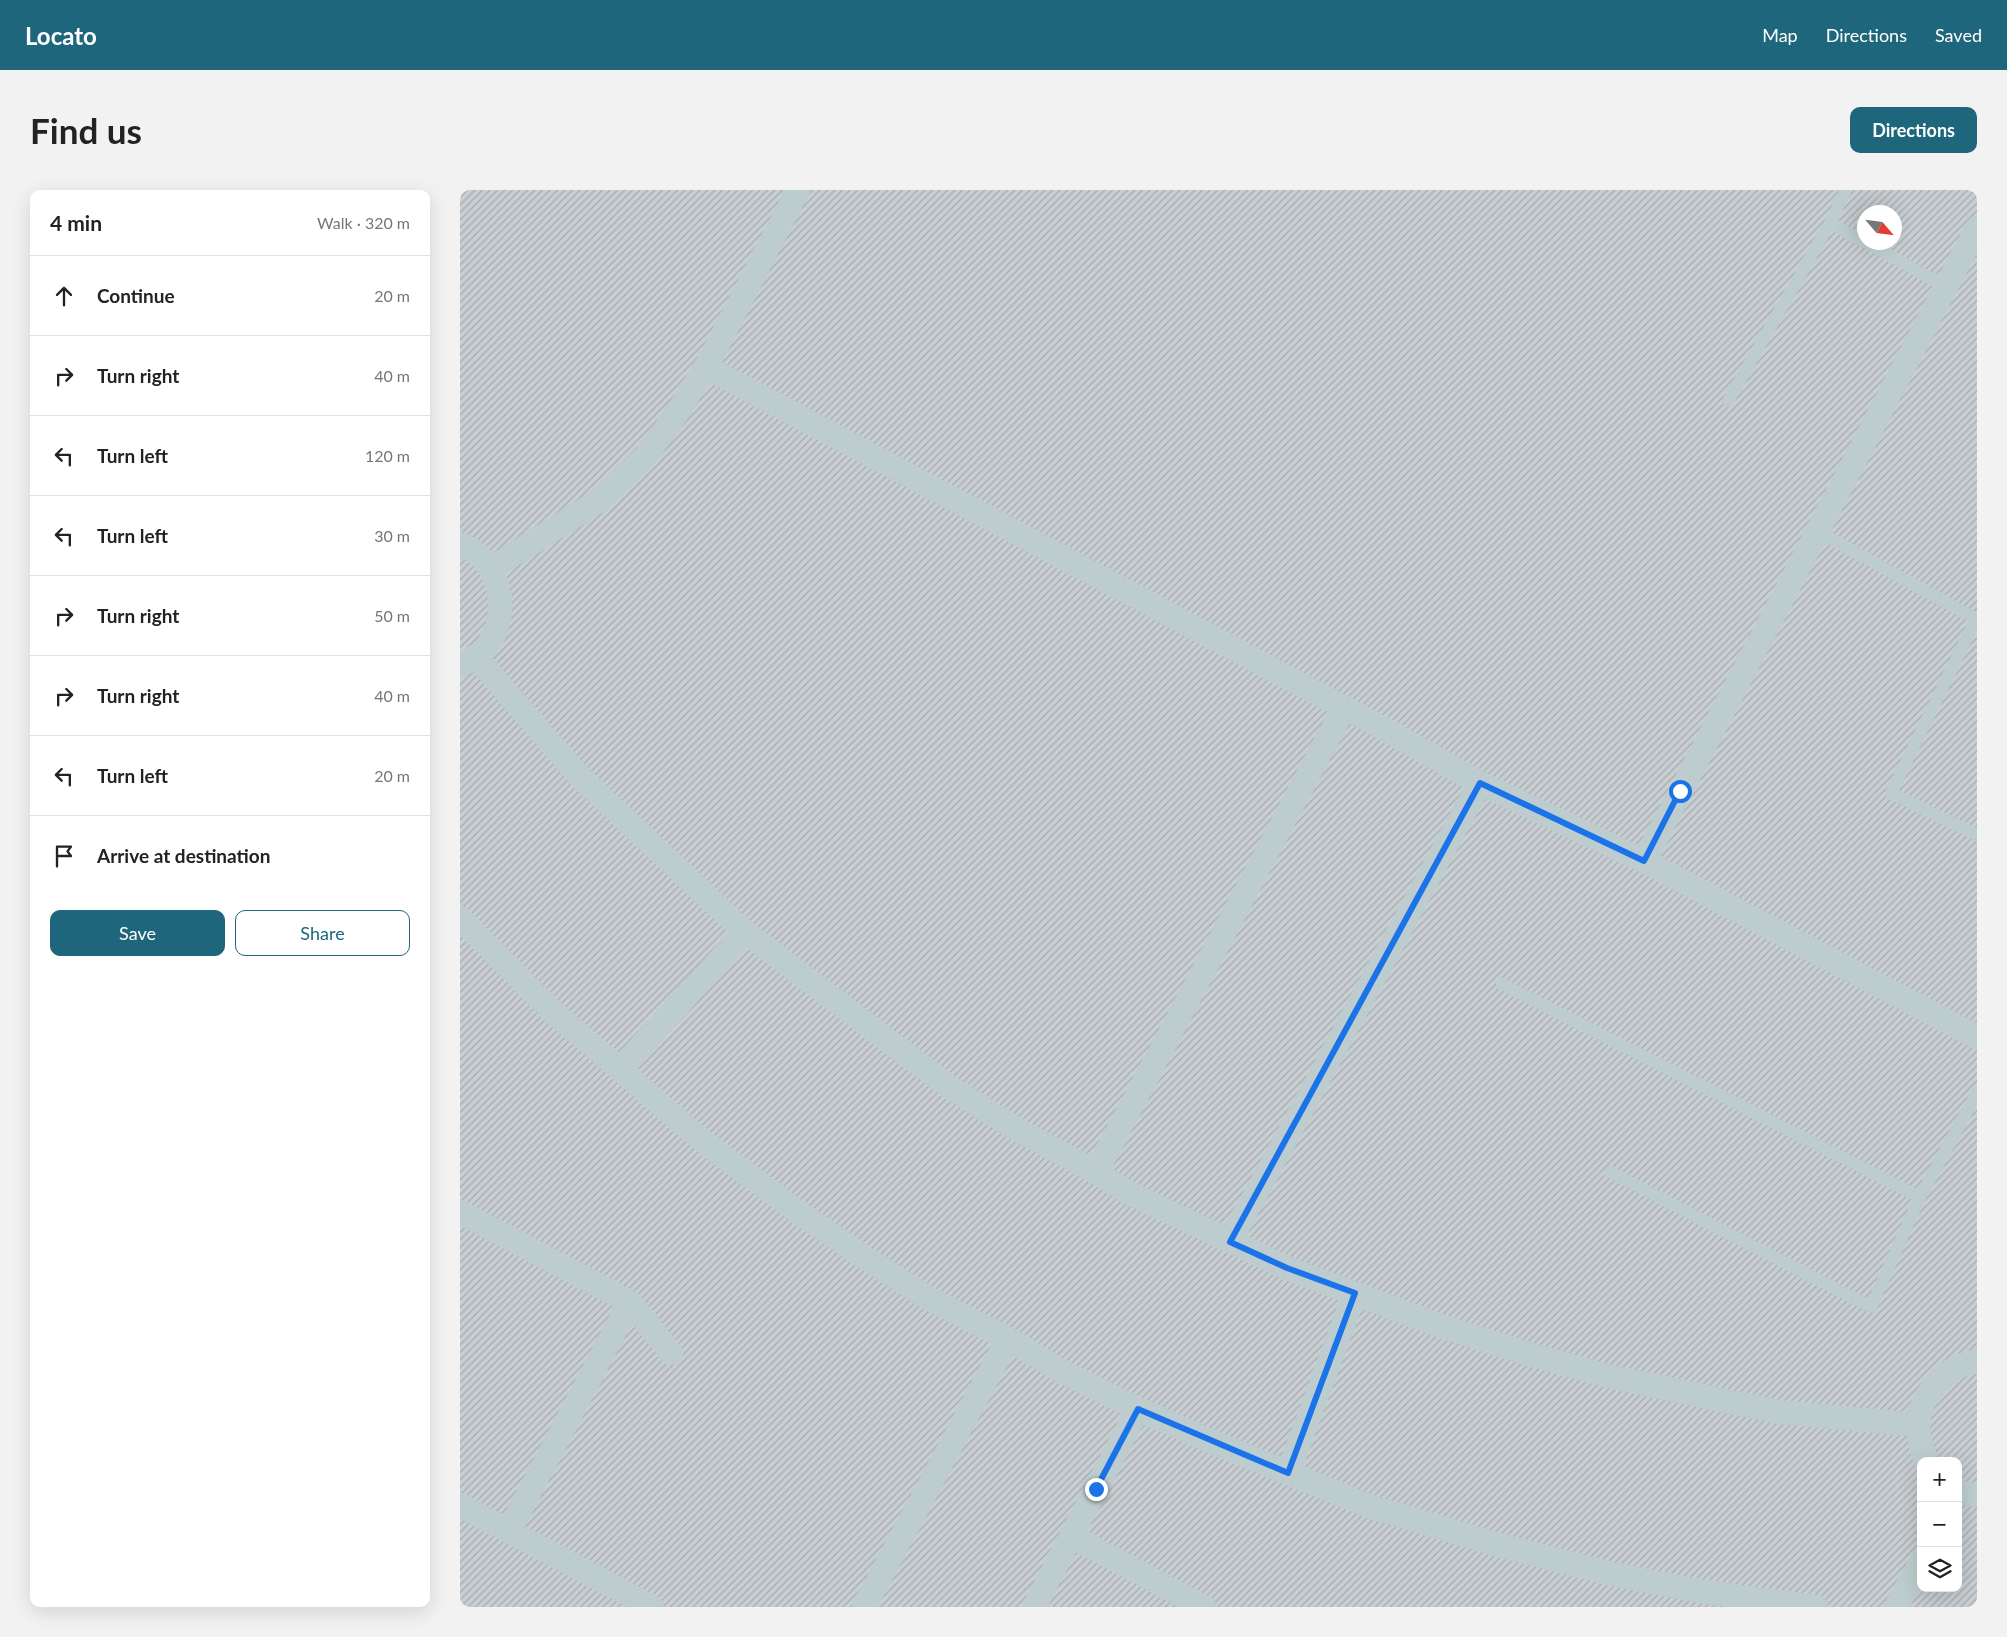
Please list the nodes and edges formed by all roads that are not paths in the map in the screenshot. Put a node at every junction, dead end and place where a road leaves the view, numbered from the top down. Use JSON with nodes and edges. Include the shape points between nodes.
{"nodes":[{"id":1,"x":798,"y":190,"type":"edge"},
{"id":2,"x":1846,"y":190,"type":"edge"},
{"id":3,"x":1830,"y":223,"type":"junction"},
{"id":4,"x":1977,"y":228,"type":"edge"},
{"id":5,"x":1857,"y":238,"type":"edge"},
{"id":6,"x":1879,"y":250,"type":"edge"},
{"id":7,"x":1946,"y":287,"type":"junction"},
{"id":8,"x":706,"y":367,"type":"junction"},
{"id":9,"x":1728,"y":401,"type":"dead end"},
{"id":10,"x":1817,"y":531,"type":"junction"},
{"id":11,"x":460,"y":544,"type":"edge"},
{"id":12,"x":490,"y":569,"type":"junction"},
{"id":13,"x":1977,"y":618,"type":"edge"},
{"id":14,"x":468,"y":662,"type":"edge"},
{"id":15,"x":1344,"y":708,"type":"junction"},
{"id":16,"x":1480,"y":783,"type":"junction"},
{"id":17,"x":1977,"y":835,"type":"edge"},
{"id":18,"x":1644,"y":861,"type":"junction"},
{"id":19,"x":460,"y":918,"type":"edge"},
{"id":20,"x":745,"y":932,"type":"junction"},
{"id":21,"x":1502,"y":984,"type":"dead end"},
{"id":22,"x":1977,"y":1037,"type":"edge"},
{"id":23,"x":620,"y":1069,"type":"junction"},
{"id":24,"x":1977,"y":1092,"type":"edge"},
{"id":25,"x":1096,"y":1172,"type":"junction"},
{"id":26,"x":1610,"y":1172,"type":"dead end"},
{"id":27,"x":1920,"y":1197,"type":"junction"},
{"id":28,"x":460,"y":1212,"type":"edge"},
{"id":29,"x":1230,"y":1242,"type":"junction"},
{"id":30,"x":1355,"y":1293,"type":"junction"},
{"id":31,"x":630,"y":1302,"type":"junction"},
{"id":32,"x":1008,"y":1339,"type":"junction"},
{"id":33,"x":671,"y":1353,"type":"dead end"},
{"id":34,"x":1977,"y":1362,"type":"edge"},
{"id":35,"x":1138,"y":1409,"type":"junction"},
{"id":36,"x":1918,"y":1425,"type":"junction"},
{"id":37,"x":1924,"y":1457,"type":"edge"},
{"id":38,"x":1288,"y":1473,"type":"junction"},
{"id":39,"x":1962,"y":1492,"type":"edge"},
{"id":40,"x":1977,"y":1496,"type":"edge"},
{"id":41,"x":460,"y":1505,"type":"edge"},
{"id":42,"x":509,"y":1531,"type":"junction"},
{"id":43,"x":1071,"y":1536,"type":"junction"},
{"id":44,"x":1917,"y":1569,"type":"edge"},
{"id":45,"x":1702,"y":1600,"type":"edge"},
{"id":46,"x":652,"y":1607,"type":"edge"},
{"id":47,"x":864,"y":1607,"type":"edge"},
{"id":48,"x":1034,"y":1607,"type":"edge"},
{"id":49,"x":1204,"y":1607,"type":"edge"},
{"id":50,"x":1816,"y":1607,"type":"edge"},
{"id":51,"x":1896,"y":1607,"type":"edge"}],
"edges":[{"from":1,"to":8,"type":"street"},
{"from":2,"to":3,"type":"lane"},
{"from":3,"to":5,"type":"lane"},
{"from":3,"to":9,"type":"lane"},
{"from":4,"to":7,"type":"street"},
{"from":6,"to":7,"type":"lane"},
{"from":7,"to":10,"type":"street"},
{"from":8,"to":12,"type":"street","via":[[645,457],[597,502]]},
{"from":8,"to":15,"type":"street"},
{"from":10,"to":13,"type":"lane"},
{"from":10,"to":18,"type":"street"},
{"from":11,"to":12,"type":"street","via":[[479,555]]},
{"from":12,"to":14,"type":"street","via":[[498,587],[501,606],[498,626],[489,643]]},
{"from":13,"to":17,"type":"lane","via":[[1891,793]]},
{"from":14,"to":20,"type":"street","via":[[579,776]]},
{"from":15,"to":16,"type":"street"},
{"from":15,"to":25,"type":"street"},
{"from":16,"to":18,"type":"street"},
{"from":16,"to":29,"type":"street"},
{"from":18,"to":22,"type":"street"},
{"from":19,"to":23,"type":"street","via":[[552,1011]]},
{"from":20,"to":23,"type":"street"},
{"from":20,"to":25,"type":"street","via":[[948,1086],[1018,1130]]},
{"from":21,"to":27,"type":"lane"},
{"from":23,"to":32,"type":"street","via":[[704,1142],[798,1212],[930,1299]]},
{"from":24,"to":27,"type":"lane"},
{"from":25,"to":29,"type":"street","via":[[1127,1192]]},
{"from":26,"to":27,"type":"lane","via":[[1871,1307]]},
{"from":28,"to":31,"type":"street"},
{"from":29,"to":30,"type":"street","via":[[1287,1268]]},
{"from":30,"to":36,"type":"street","via":[[1438,1325],[1612,1377],[1779,1412]]},
{"from":30,"to":38,"type":"street"},
{"from":31,"to":33,"type":"street"},
{"from":31,"to":42,"type":"street"},
{"from":32,"to":35,"type":"street","via":[[1060,1371]]},
{"from":32,"to":47,"type":"street"},
{"from":34,"to":36,"type":"street","via":[[1950,1371],[1934,1386],[1923,1404]]},
{"from":35,"to":38,"type":"street"},
{"from":35,"to":43,"type":"street"},
{"from":36,"to":37,"type":"street"},
{"from":38,"to":45,"type":"street","via":[[1370,1506],[1502,1546]]},
{"from":39,"to":40,"type":"street"},
{"from":41,"to":42,"type":"street"},
{"from":42,"to":46,"type":"street"},
{"from":43,"to":48,"type":"street"},
{"from":43,"to":49,"type":"street"},
{"from":44,"to":51,"type":"street"},
{"from":45,"to":50,"type":"street"}]}
